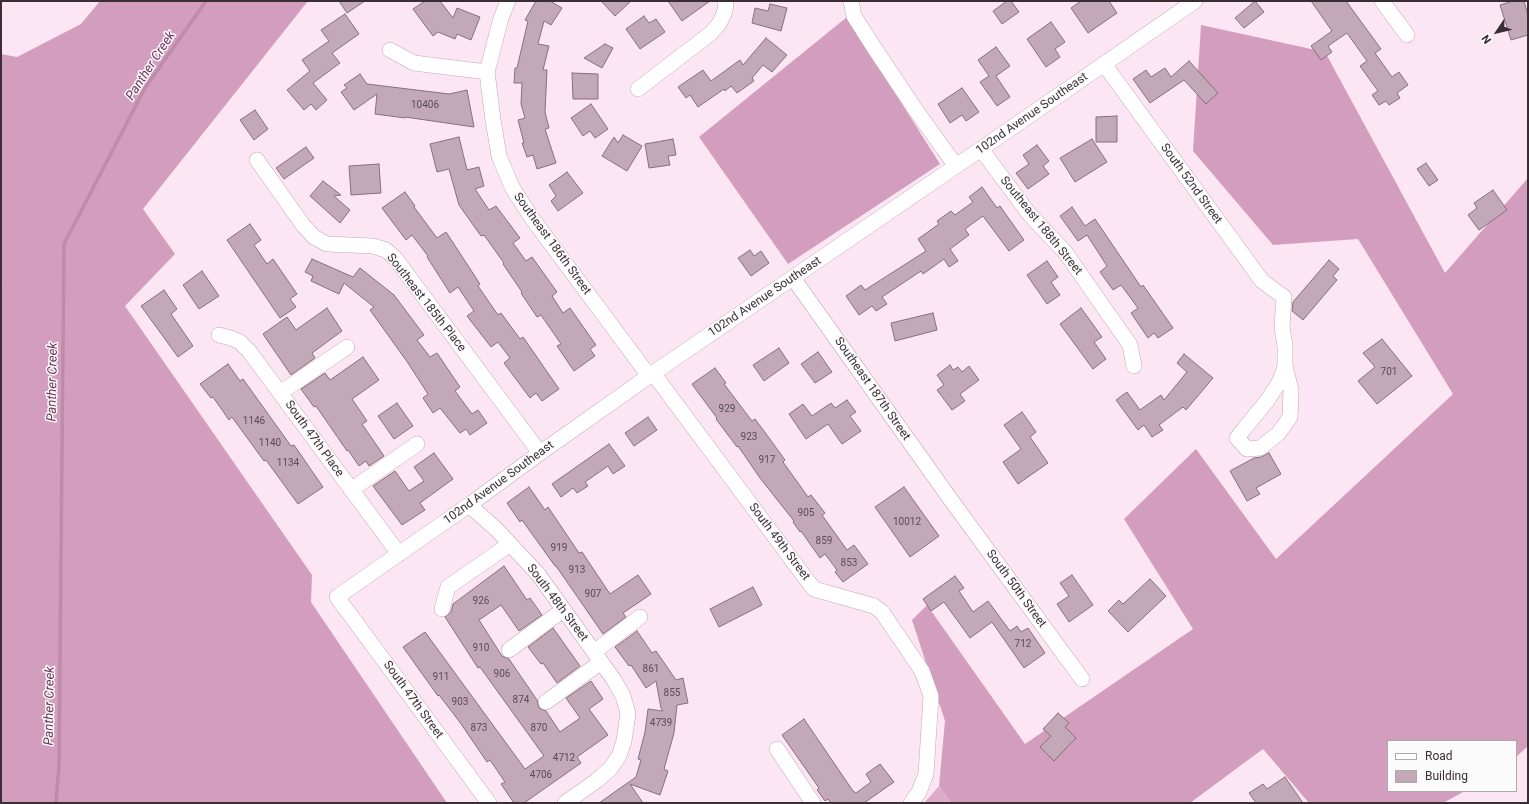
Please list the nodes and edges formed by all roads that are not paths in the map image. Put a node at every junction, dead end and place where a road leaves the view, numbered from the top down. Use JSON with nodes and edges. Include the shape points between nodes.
{"nodes":[{"id":1,"x":508,"y":1,"type":"edge"},
{"id":2,"x":725,"y":1,"type":"edge"},
{"id":3,"x":851,"y":1,"type":"edge"},
{"id":4,"x":1195,"y":1,"type":"edge"},
{"id":5,"x":1382,"y":1,"type":"edge"},
{"id":6,"x":1407,"y":35,"type":"dead end"},
{"id":7,"x":390,"y":50,"type":"dead end"},
{"id":8,"x":1104,"y":64,"type":"junction"},
{"id":9,"x":487,"y":72,"type":"junction"},
{"id":10,"x":638,"y":89,"type":"dead end"},
{"id":11,"x":981,"y":149,"type":"junction"},
{"id":12,"x":258,"y":160,"type":"dead end"},
{"id":13,"x":956,"y":166,"type":"junction"},
{"id":14,"x":793,"y":278,"type":"junction"},
{"id":15,"x":219,"y":335,"type":"dead end"},
{"id":16,"x":347,"y":347,"type":"dead end"},
{"id":17,"x":1134,"y":366,"type":"dead end"},
{"id":18,"x":1285,"y":366,"type":"junction"},
{"id":19,"x":651,"y":374,"type":"junction"},
{"id":20,"x":280,"y":393,"type":"junction"},
{"id":21,"x":417,"y":444,"type":"dead end"},
{"id":22,"x":540,"y":452,"type":"junction"},
{"id":23,"x":351,"y":490,"type":"junction"},
{"id":24,"x":951,"y":500,"type":"joint"},
{"id":25,"x":469,"y":505,"type":"junction"},
{"id":26,"x":510,"y":544,"type":"junction"},
{"id":27,"x":399,"y":554,"type":"junction"},
{"id":28,"x":338,"y":597,"type":"joint"},
{"id":29,"x":442,"y":610,"type":"dead end"},
{"id":30,"x":563,"y":610,"type":"junction"},
{"id":31,"x":640,"y":617,"type":"dead end"},
{"id":32,"x":510,"y":650,"type":"dead end"},
{"id":33,"x":597,"y":657,"type":"junction"},
{"id":34,"x":1082,"y":679,"type":"dead end"},
{"id":35,"x":546,"y":702,"type":"dead end"},
{"id":36,"x":777,"y":749,"type":"dead end"},
{"id":37,"x":489,"y":803,"type":"edge"},
{"id":38,"x":565,"y":803,"type":"edge"},
{"id":39,"x":813,"y":803,"type":"edge"},
{"id":40,"x":911,"y":803,"type":"edge"}],
"edges":[{"from":1,"to":9,"type":"street"},
{"from":2,"to":10,"type":"street","via":[[724,14],[710,34]]},
{"from":3,"to":13,"type":"street","via":[[854,16],[873,46]]},
{"from":4,"to":8,"type":"street","name":"102nd Avenue Southeast"},
{"from":5,"to":6,"type":"street"},
{"from":7,"to":9,"type":"street","via":[[414,63]]},
{"from":8,"to":11,"type":"street","name":"102nd Avenue Southeast"},
{"from":8,"to":18,"type":"street","name":"South 52nd Street","via":[[1262,281],[1284,297],[1282,327]]},
{"from":9,"to":19,"type":"street","name":"Southeast 186th Street","via":[[499,156],[512,187],[531,217]]},
{"from":11,"to":13,"type":"street","name":"102nd Avenue Southeast"},
{"from":11,"to":17,"type":"street","name":"Southeast 188th Street","via":[[1030,215],[1069,258],[1130,345]]},
{"from":12,"to":22,"type":"street","name":"Southeast 185th Place","via":[[314,237],[327,244],[373,246],[386,250],[395,258]]},
{"from":13,"to":14,"type":"street","name":"102nd Avenue Southeast"},
{"from":14,"to":19,"type":"street","name":"102nd Avenue Southeast"},
{"from":14,"to":24,"type":"street","name":"Southeast 187th Street"},
{"from":15,"to":20,"type":"street","name":"South 47th Place","via":[[240,342]]},
{"from":16,"to":20,"type":"street"},
{"from":18,"to":18,"type":"street","via":[[1291,390],[1290,417],[1278,434],[1260,448],[1247,449],[1237,438],[1267,402]]},
{"from":19,"to":22,"type":"street","name":"102nd Avenue Southeast"},
{"from":19,"to":40,"type":"street","name":"South 49th Street","via":[[814,589],[874,606],[882,612],[922,671],[931,696],[926,774],[919,792]]},
{"from":20,"to":23,"type":"street","name":"South 47th Place"},
{"from":21,"to":23,"type":"street"},
{"from":22,"to":25,"type":"street","name":"102nd Avenue Southeast"},
{"from":23,"to":27,"type":"street","name":"South 47th Place"},
{"from":24,"to":34,"type":"street","name":"South 50th Street"},
{"from":25,"to":26,"type":"street","name":"South 48th Street"},
{"from":25,"to":27,"type":"street","name":"102nd Avenue Southeast"},
{"from":26,"to":29,"type":"street","via":[[448,588]]},
{"from":26,"to":30,"type":"street","name":"South 48th Street","via":[[538,574]]},
{"from":27,"to":28,"type":"street","name":"102nd Avenue Southeast"},
{"from":28,"to":37,"type":"street","name":"South 47th Street"},
{"from":30,"to":32,"type":"street"},
{"from":30,"to":33,"type":"street","name":"South 48th Street"},
{"from":31,"to":33,"type":"street"},
{"from":33,"to":35,"type":"street"},
{"from":33,"to":38,"type":"street","name":"South 48th Street","via":[[623,696],[628,713],[624,741],[619,756],[610,769]]},
{"from":36,"to":39,"type":"street"}]}
